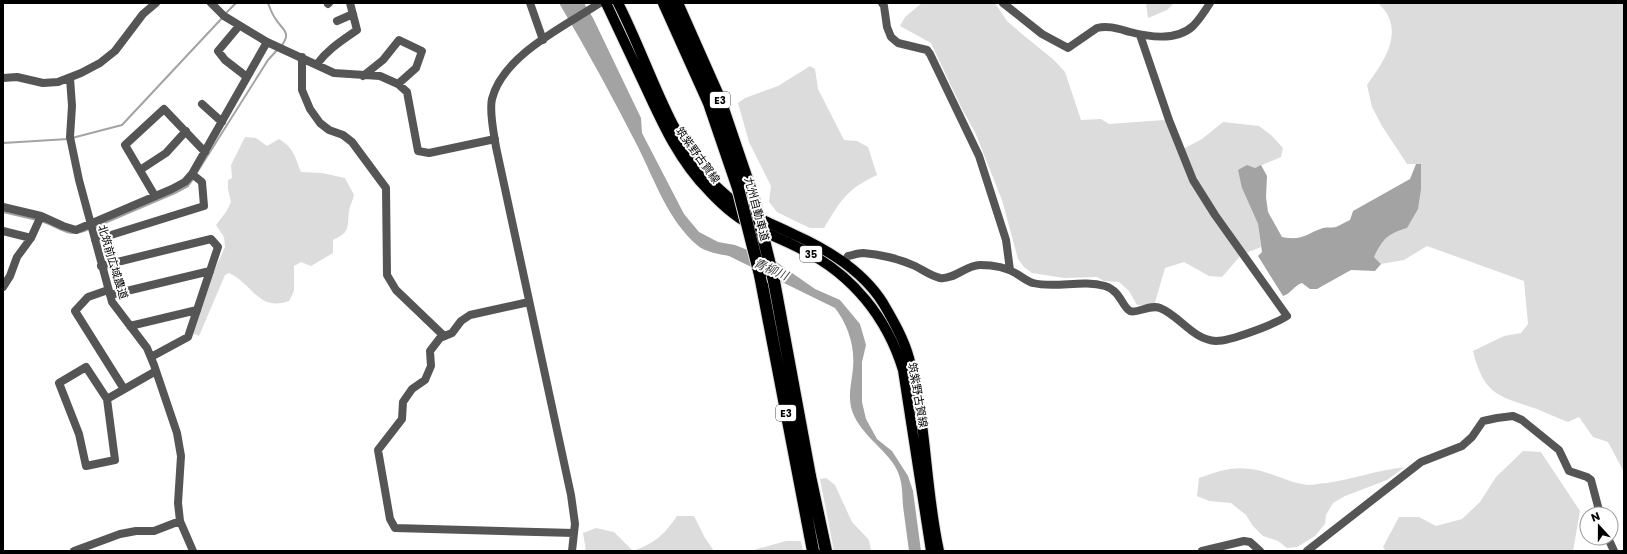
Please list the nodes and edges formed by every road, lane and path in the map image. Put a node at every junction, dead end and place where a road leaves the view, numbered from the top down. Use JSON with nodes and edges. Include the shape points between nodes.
{"nodes":[{"id":1,"x":156,"y":3,"type":"edge"},
{"id":2,"x":211,"y":3,"type":"edge"},
{"id":3,"x":350,"y":3,"type":"edge"},
{"id":4,"x":530,"y":3,"type":"edge"},
{"id":5,"x":600,"y":3,"type":"edge"},
{"id":6,"x":606,"y":3,"type":"edge"},
{"id":7,"x":618,"y":3,"type":"edge"},
{"id":8,"x":664,"y":3,"type":"edge"},
{"id":9,"x":677,"y":3,"type":"edge"},
{"id":10,"x":882,"y":3,"type":"edge"},
{"id":11,"x":1003,"y":3,"type":"edge"},
{"id":12,"x":1210,"y":3,"type":"edge"},
{"id":13,"x":353,"y":14,"type":"junction"},
{"id":14,"x":337,"y":21,"type":"dead end"},
{"id":15,"x":239,"y":26,"type":"junction"},
{"id":16,"x":1140,"y":35,"type":"junction"},
{"id":17,"x":543,"y":40,"type":"junction"},
{"id":18,"x":267,"y":42,"type":"junction"},
{"id":19,"x":302,"y":57,"type":"junction"},
{"id":20,"x":317,"y":64,"type":"junction"},
{"id":21,"x":363,"y":76,"type":"junction"},
{"id":22,"x":248,"y":77,"type":"junction"},
{"id":23,"x":3,"y":78,"type":"edge"},
{"id":24,"x":70,"y":78,"type":"junction"},
{"id":25,"x":398,"y":84,"type":"junction"},
{"id":26,"x":202,"y":104,"type":"dead end"},
{"id":27,"x":222,"y":122,"type":"junction"},
{"id":28,"x":186,"y":131,"type":"junction"},
{"id":29,"x":495,"y":139,"type":"junction"},
{"id":30,"x":205,"y":152,"type":"junction"},
{"id":31,"x":140,"y":170,"type":"junction"},
{"id":32,"x":192,"y":174,"type":"junction"},
{"id":33,"x":155,"y":196,"type":"junction"},
{"id":34,"x":3,"y":207,"type":"edge"},
{"id":35,"x":42,"y":216,"type":"junction"},
{"id":36,"x":90,"y":224,"type":"junction"},
{"id":37,"x":3,"y":231,"type":"edge"},
{"id":38,"x":31,"y":238,"type":"junction"},
{"id":39,"x":95,"y":240,"type":"junction"},
{"id":40,"x":844,"y":263,"type":"junction"},
{"id":41,"x":101,"y":266,"type":"junction"},
{"id":42,"x":1010,"y":270,"type":"junction"},
{"id":43,"x":210,"y":271,"type":"junction"},
{"id":44,"x":3,"y":286,"type":"edge"},
{"id":45,"x":109,"y":292,"type":"junction"},
{"id":46,"x":529,"y":302,"type":"junction"},
{"id":47,"x":197,"y":310,"type":"junction"},
{"id":48,"x":130,"y":326,"type":"junction"},
{"id":49,"x":444,"y":336,"type":"junction"},
{"id":50,"x":151,"y":358,"type":"junction"},
{"id":51,"x":156,"y":371,"type":"junction"},
{"id":52,"x":124,"y":389,"type":"junction"},
{"id":53,"x":107,"y":399,"type":"junction"},
{"id":54,"x":1598,"y":506,"type":"edge"},
{"id":55,"x":180,"y":521,"type":"junction"},
{"id":56,"x":574,"y":533,"type":"junction"},
{"id":57,"x":74,"y":551,"type":"edge"},
{"id":58,"x":193,"y":551,"type":"edge"},
{"id":59,"x":572,"y":551,"type":"edge"},
{"id":60,"x":813,"y":551,"type":"edge"},
{"id":61,"x":826,"y":551,"type":"edge"},
{"id":62,"x":931,"y":551,"type":"edge"},
{"id":63,"x":939,"y":551,"type":"edge"},
{"id":64,"x":1202,"y":551,"type":"edge"},
{"id":65,"x":1260,"y":551,"type":"edge"},
{"id":66,"x":1307,"y":551,"type":"edge"}],
"edges":[{"from":1,"to":24,"type":"street","via":[[143,14],[115,51]]},
{"from":2,"to":15,"type":"street"},
{"from":3,"to":13,"type":"street"},
{"from":4,"to":17,"type":"street"},
{"from":5,"to":17,"type":"street"},
{"from":6,"to":62,"type":"main road","name":"筑紫野古賀線","number":"35","via":[[666,130],[678,151],[708,191],[755,228],[804,250],[840,273],[874,309],[896,349],[903,370]]},
{"from":7,"to":40,"type":"main road","name":"筑紫野古賀線","number":"35","via":[[674,125],[708,177],[754,216],[796,235]]},
{"from":8,"to":60,"type":"highway","name":"九州自動車道","number":"E3","bridge":true,"via":[[709,102],[738,188],[760,275]]},
{"from":9,"to":61,"type":"highway","name":"九州自動車道","number":"E3","bridge":true,"via":[[720,100],[754,200],[774,281],[808,469]]},
{"from":10,"to":42,"type":"street","via":[[891,37],[898,43],[927,50],[930,54],[979,156],[1006,240]]},
{"from":11,"to":16,"type":"street","via":[[1042,34],[1068,48],[1102,27],[1112,27]]},
{"from":12,"to":16,"type":"street","via":[[1192,27],[1179,33],[1155,37]]},
{"from":13,"to":14,"type":"street"},
{"from":13,"to":20,"type":"street","via":[[358,30],[332,48]]},
{"from":15,"to":18,"type":"street"},
{"from":15,"to":22,"type":"street","via":[[218,51],[225,60]]},
{"from":16,"to":42,"type":"street","via":[[1193,180],[1287,316],[1238,336],[1216,341],[1201,337],[1158,307],[1133,312],[1118,294],[1105,286],[1032,283]]},
{"from":17,"to":29,"type":"street","via":[[514,62],[500,78],[492,100]]},
{"from":18,"to":19,"type":"street"},
{"from":18,"to":22,"type":"street"},
{"from":19,"to":20,"type":"street"},
{"from":19,"to":49,"type":"street","via":[[302,90],[310,108],[320,123],[352,142],[386,188],[387,275],[390,283]]},
{"from":20,"to":21,"type":"street","via":[[334,73]]},
{"from":21,"to":25,"type":"street","via":[[380,76]]},
{"from":21,"to":25,"type":"street","via":[[383,60],[399,40],[422,51],[416,68]]},
{"from":22,"to":27,"type":"street"},
{"from":23,"to":24,"type":"street","via":[[16,77],[43,83]]},
{"from":24,"to":36,"type":"street","name":"北筑前広域農道","via":[[70,137]]},
{"from":25,"to":29,"type":"street","via":[[407,92],[418,150],[429,153]]},
{"from":26,"to":27,"type":"street"},
{"from":27,"to":30,"type":"street"},
{"from":28,"to":30,"type":"street"},
{"from":28,"to":31,"type":"street","via":[[166,153]]},
{"from":28,"to":31,"type":"street","via":[[164,109],[125,145]]},
{"from":29,"to":46,"type":"street"},
{"from":30,"to":32,"type":"street"},
{"from":31,"to":33,"type":"street"},
{"from":32,"to":33,"type":"street","via":[[185,182]]},
{"from":32,"to":39,"type":"street","via":[[202,182],[204,206]]},
{"from":33,"to":36,"type":"street"},
{"from":34,"to":35,"type":"street"},
{"from":35,"to":36,"type":"street","via":[[76,230]]},
{"from":35,"to":38,"type":"street"},
{"from":36,"to":39,"type":"street","name":"北筑前広域農道"},
{"from":37,"to":38,"type":"street"},
{"from":38,"to":44,"type":"street","via":[[17,257]]},
{"from":39,"to":41,"type":"street","name":"北筑前広域農道"},
{"from":40,"to":42,"type":"street","via":[[848,256],[862,253],[914,266],[942,278],[978,265]]},
{"from":40,"to":63,"type":"main road","name":"筑紫野古賀線","number":"35","via":[[875,291],[897,329],[909,357]]},
{"from":41,"to":43,"type":"street","via":[[211,239],[218,247]]},
{"from":41,"to":45,"type":"street","name":"北筑前広域農道"},
{"from":43,"to":45,"type":"street"},
{"from":43,"to":47,"type":"street"},
{"from":45,"to":48,"type":"street","name":"北筑前広域農道","via":[[112,302]]},
{"from":45,"to":52,"type":"street","via":[[88,297],[75,310]]},
{"from":46,"to":49,"type":"street","via":[[470,315],[461,321],[452,333]]},
{"from":46,"to":56,"type":"street","via":[[571,495]]},
{"from":47,"to":48,"type":"street"},
{"from":47,"to":50,"type":"street","via":[[188,337]]},
{"from":48,"to":50,"type":"street","name":"北筑前広域農道","via":[[147,348]]},
{"from":49,"to":56,"type":"street","via":[[430,351],[431,366],[425,380],[407,396],[403,402],[402,419],[378,450],[390,519],[395,528]]},
{"from":50,"to":51,"type":"street","name":"北筑前広域農道"},
{"from":51,"to":52,"type":"street"},
{"from":51,"to":55,"type":"street","name":"北筑前広域農道","via":[[177,433],[181,456],[178,503]]},
{"from":52,"to":53,"type":"street"},
{"from":53,"to":53,"type":"street","via":[[115,460],[86,466],[79,434],[59,382],[86,367]]},
{"from":54,"to":66,"type":"street","via":[[1591,480],[1569,471],[1558,450],[1522,420],[1513,416],[1497,418],[1483,421],[1462,446],[1421,462]]},
{"from":55,"to":57,"type":"street","via":[[154,531],[120,534]]},
{"from":55,"to":58,"type":"street","name":"北筑前広域農道"},
{"from":56,"to":59,"type":"street"},
{"from":64,"to":65,"type":"street","via":[[1244,541],[1250,542]]}]}
